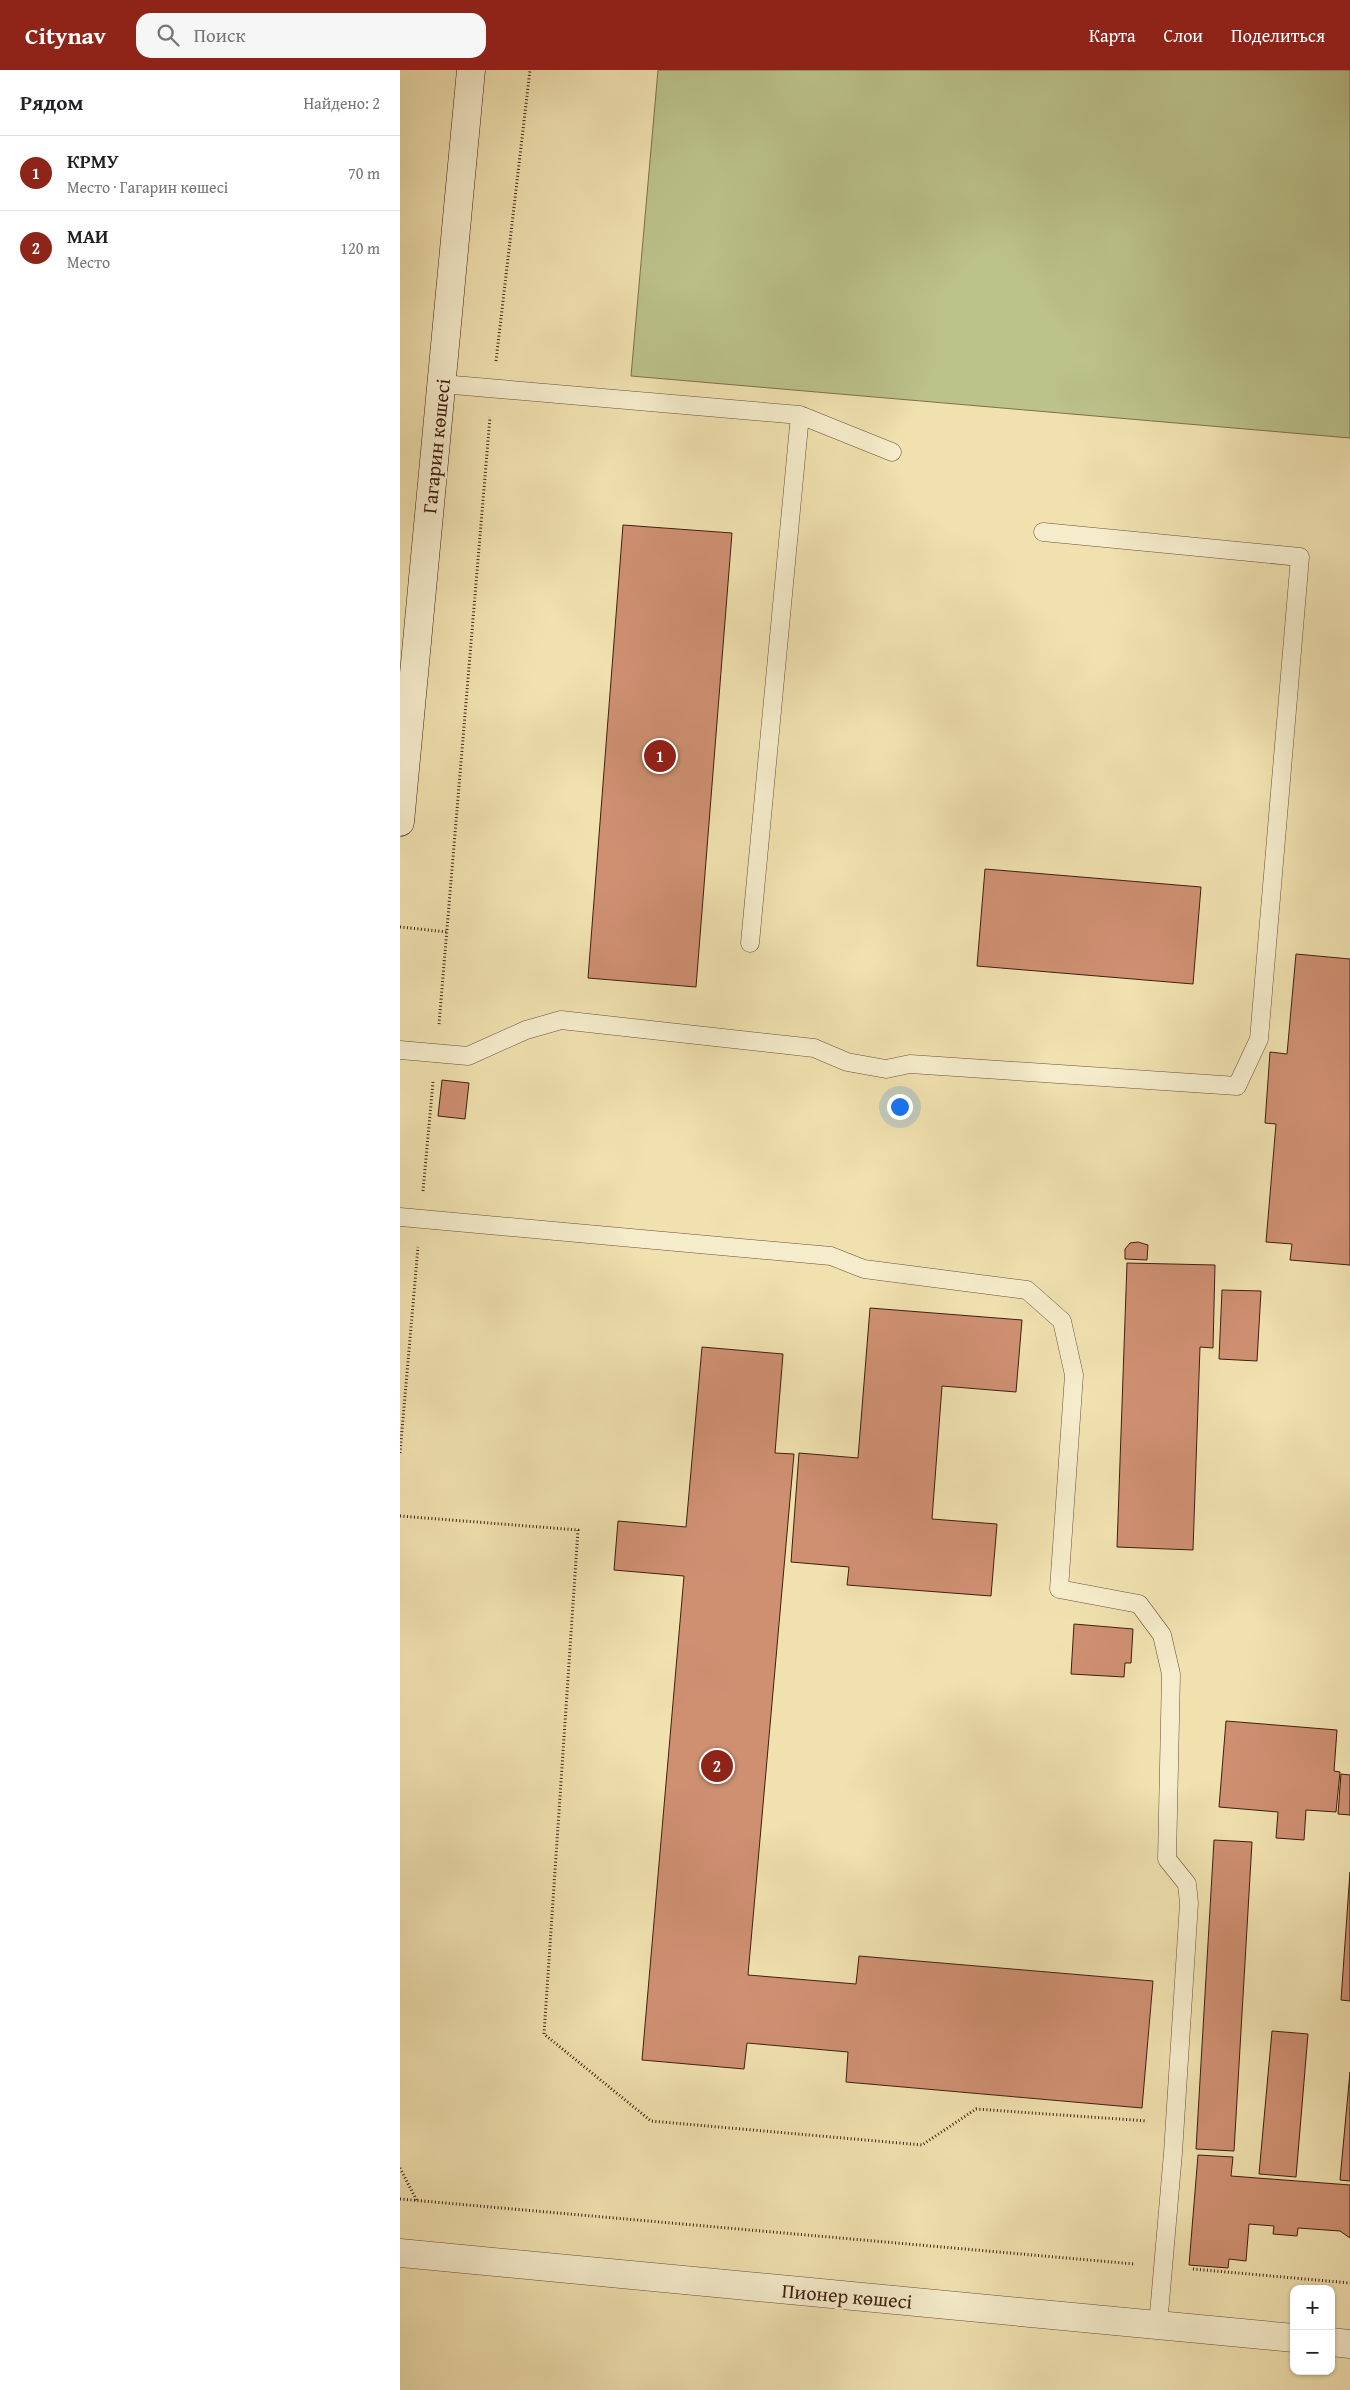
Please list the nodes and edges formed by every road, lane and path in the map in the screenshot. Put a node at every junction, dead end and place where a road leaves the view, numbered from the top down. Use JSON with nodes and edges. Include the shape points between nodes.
{"nodes":[{"id":1,"x":471,"y":70,"type":"edge"},
{"id":2,"x":530,"y":70,"type":"edge"},
{"id":3,"x":442,"y":384,"type":"junction"},
{"id":4,"x":492,"y":388,"type":"junction"},
{"id":5,"x":800,"y":415,"type":"junction"},
{"id":6,"x":892,"y":452,"type":"dead end"},
{"id":7,"x":1043,"y":532,"type":"dead end"},
{"id":8,"x":400,"y":822,"type":"edge"},
{"id":9,"x":400,"y":927,"type":"edge"},
{"id":10,"x":448,"y":932,"type":"junction"},
{"id":11,"x":750,"y":943,"type":"dead end"},
{"id":12,"x":400,"y":1050,"type":"edge"},
{"id":13,"x":436,"y":1052,"type":"junction"},
{"id":14,"x":400,"y":1217,"type":"edge"},
{"id":15,"x":420,"y":1219,"type":"junction"},
{"id":16,"x":400,"y":1453,"type":"edge"},
{"id":17,"x":400,"y":1516,"type":"edge"},
{"id":18,"x":1173,"y":2153,"type":"junction"},
{"id":19,"x":400,"y":2168,"type":"edge"},
{"id":20,"x":400,"y":2199,"type":"edge"},
{"id":21,"x":418,"y":2201,"type":"junction"},
{"id":22,"x":400,"y":2253,"type":"edge"},
{"id":23,"x":1162,"y":2266,"type":"junction"},
{"id":24,"x":1350,"y":2284,"type":"edge"},
{"id":25,"x":1158,"y":2325,"type":"junction"},
{"id":26,"x":1290,"y":2338,"type":"edge"},
{"id":27,"x":1335,"y":2342,"type":"edge"},
{"id":28,"x":1350,"y":2344,"type":"edge"}],
"edges":[{"from":1,"to":3,"type":"street","name":"Гагарин көшесі"},
{"from":2,"to":4,"type":"path"},
{"from":3,"to":4,"type":"lane"},
{"from":3,"to":8,"type":"street","name":"Гагарин көшесі"},
{"from":4,"to":5,"type":"lane"},
{"from":4,"to":10,"type":"path"},
{"from":5,"to":6,"type":"lane"},
{"from":5,"to":11,"type":"lane"},
{"from":7,"to":13,"type":"lane","via":[[1300,557],[1259,1039],[1237,1086],[910,1064],[886,1069],[847,1062],[814,1048],[561,1020],[526,1030],[468,1056]]},
{"from":9,"to":10,"type":"path"},
{"from":10,"to":13,"type":"path"},
{"from":12,"to":13,"type":"lane"},
{"from":13,"to":15,"type":"path"},
{"from":14,"to":15,"type":"lane"},
{"from":15,"to":16,"type":"path"},
{"from":15,"to":18,"type":"lane","via":[[831,1256],[864,1269],[1027,1290],[1062,1321],[1074,1375],[1059,1589],[1139,1604],[1162,1635],[1171,1674],[1167,1858],[1187,1884],[1189,1903]]},
{"from":17,"to":18,"type":"path","via":[[578,1530],[544,2034],[651,2122],[922,2145],[976,2109],[1153,2122]]},
{"from":18,"to":23,"type":"lane"},
{"from":19,"to":21,"type":"path"},
{"from":20,"to":21,"type":"path"},
{"from":21,"to":23,"type":"path"},
{"from":22,"to":25,"type":"street","name":"Пионер көшесі"},
{"from":23,"to":24,"type":"path"},
{"from":23,"to":25,"type":"lane"},
{"from":25,"to":26,"type":"street","name":"Пионер көшесі"},
{"from":27,"to":28,"type":"street"}]}
